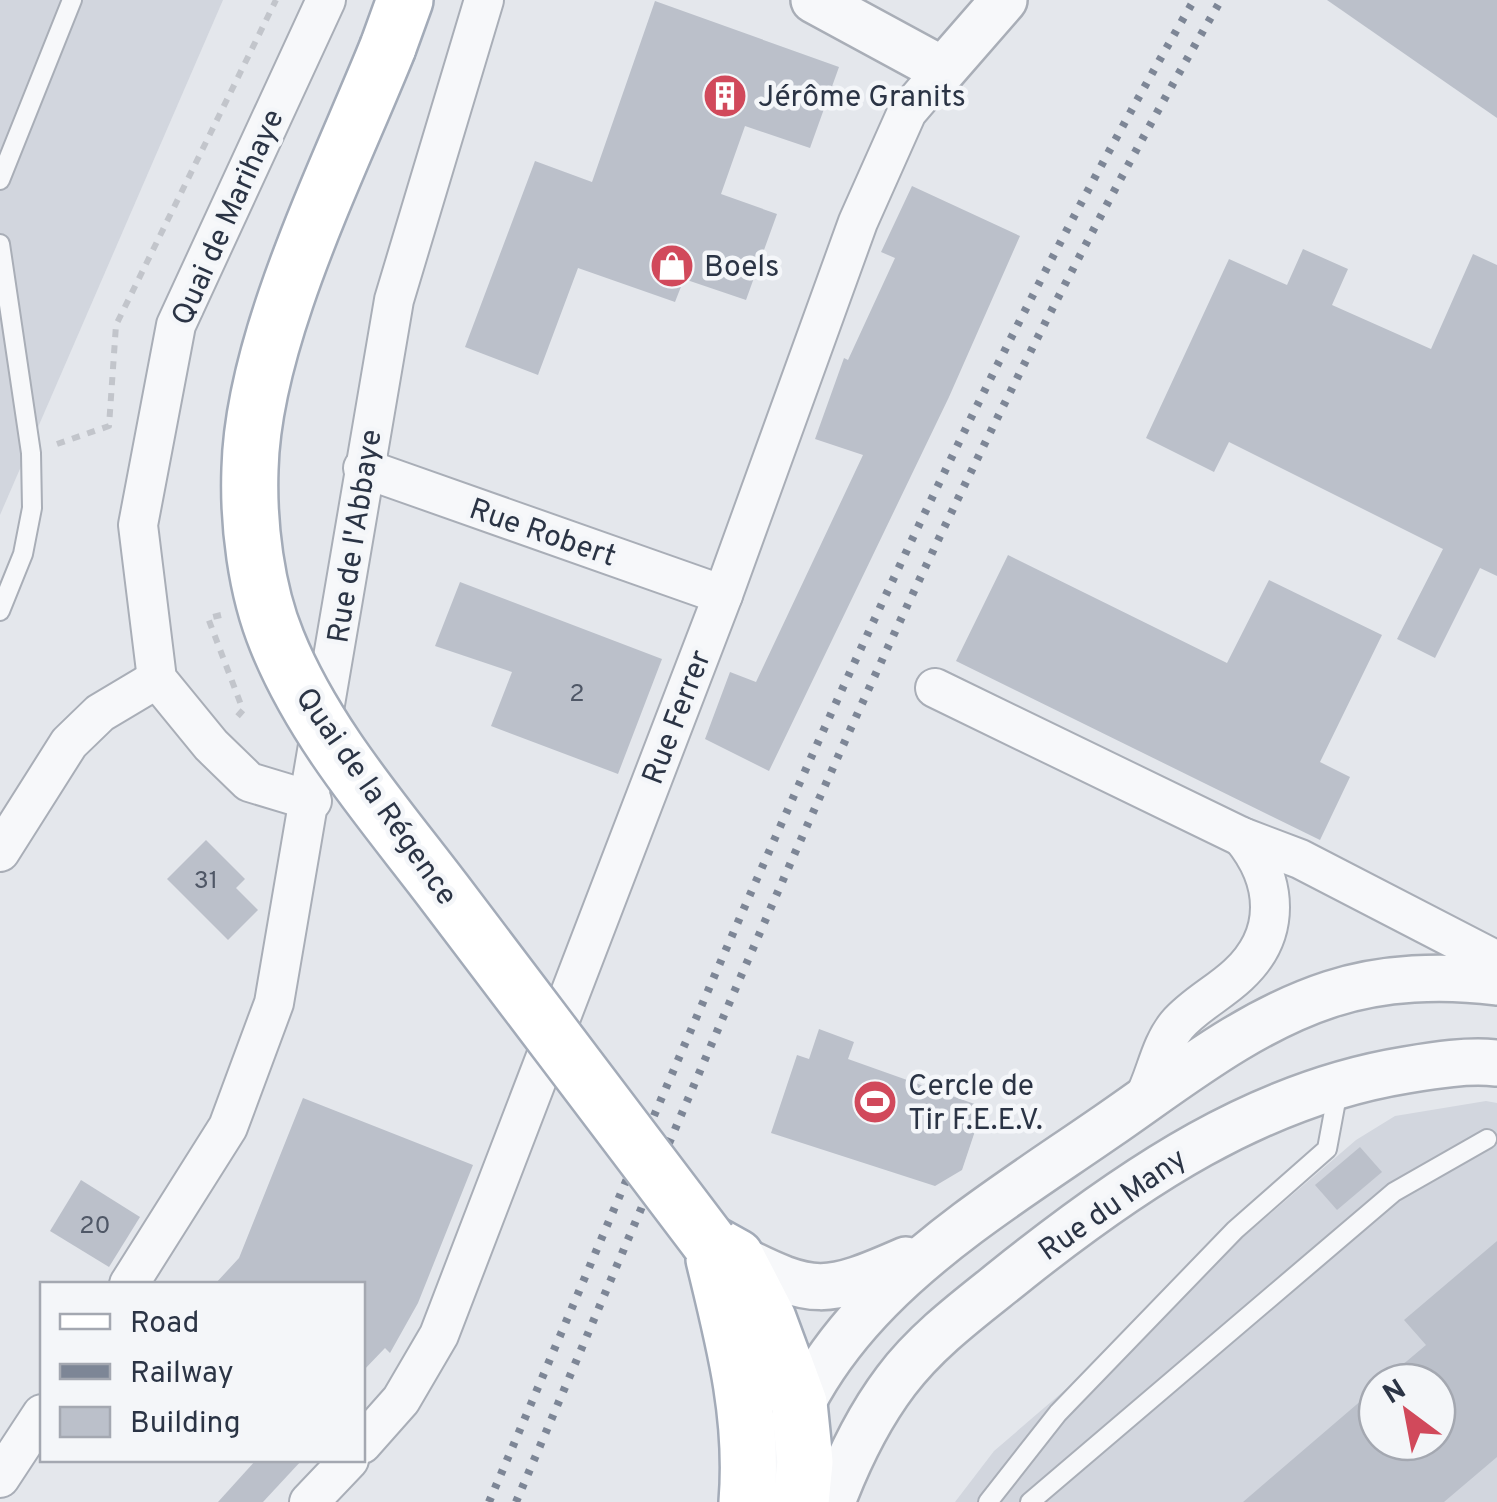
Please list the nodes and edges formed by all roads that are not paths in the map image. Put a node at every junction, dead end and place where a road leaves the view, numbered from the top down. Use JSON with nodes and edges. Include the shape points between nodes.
{"nodes":[{"id":1,"x":72,"y":0,"type":"edge"},
{"id":2,"x":326,"y":0,"type":"edge"},
{"id":3,"x":484,"y":0,"type":"edge"},
{"id":4,"x":814,"y":0,"type":"edge"},
{"id":5,"x":1004,"y":0,"type":"edge"},
{"id":6,"x":396,"y":23,"type":"edge"},
{"id":7,"x":943,"y":70,"type":"junction"},
{"id":8,"x":0,"y":180,"type":"edge"},
{"id":9,"x":0,"y":244,"type":"edge"},
{"id":10,"x":362,"y":468,"type":"junction"},
{"id":11,"x":723,"y":595,"type":"junction"},
{"id":12,"x":0,"y":611,"type":"edge"},
{"id":13,"x":157,"y":679,"type":"junction"},
{"id":14,"x":935,"y":688,"type":"dead end"},
{"id":15,"x":312,"y":801,"type":"junction"},
{"id":16,"x":1242,"y":837,"type":"junction"},
{"id":17,"x":0,"y":852,"type":"edge"},
{"id":18,"x":1497,"y":961,"type":"edge"},
{"id":19,"x":1497,"y":982,"type":"edge"},
{"id":20,"x":1497,"y":1063,"type":"edge"},
{"id":21,"x":1339,"y":1084,"type":"junction"},
{"id":22,"x":1142,"y":1102,"type":"junction"},
{"id":23,"x":1488,"y":1140,"type":"dead end"},
{"id":24,"x":723,"y":1249,"type":"junction"},
{"id":25,"x":930,"y":1249,"type":"junction"},
{"id":26,"x":130,"y":1282,"type":"edge"},
{"id":27,"x":799,"y":1403,"type":"junction"},
{"id":28,"x":40,"y":1417,"type":"edge"},
{"id":29,"x":365,"y":1441,"type":"edge"},
{"id":30,"x":346,"y":1462,"type":"edge"},
{"id":31,"x":0,"y":1478,"type":"edge"},
{"id":32,"x":310,"y":1502,"type":"edge"},
{"id":33,"x":746,"y":1502,"type":"edge"},
{"id":34,"x":768,"y":1502,"type":"edge"},
{"id":35,"x":802,"y":1502,"type":"edge"},
{"id":36,"x":832,"y":1502,"type":"edge"},
{"id":37,"x":988,"y":1502,"type":"edge"},
{"id":38,"x":1030,"y":1502,"type":"edge"}],
"edges":[{"from":1,"to":8,"type":"lane"},
{"from":2,"to":13,"type":"street","name":"Quai de Marihaye","via":[[176,325],[138,524]]},
{"from":3,"to":10,"type":"street","name":"Rue de l'Abbaye","via":[[406,248]]},
{"from":4,"to":7,"type":"street"},
{"from":5,"to":7,"type":"street","name":"Rue Ferrer"},
{"from":6,"to":24,"type":"main road","name":"Quai de la Régence","bridge":true,"via":[[282,318],[261,393],[250,468],[266,608],[300,693],[360,780]]},
{"from":7,"to":11,"type":"street","name":"Rue Ferrer","via":[[907,112],[876,177]]},
{"from":9,"to":12,"type":"lane","via":[[31,453],[32,508],[24,554]]},
{"from":10,"to":11,"type":"street","name":"Rue Robert"},
{"from":10,"to":15,"type":"street","name":"Rue de l'Abbaye"},
{"from":11,"to":29,"type":"street","name":"Rue Ferrer","via":[[439,1335],[402,1400]]},
{"from":13,"to":15,"type":"street","via":[[250,782]]},
{"from":13,"to":17,"type":"street","via":[[100,714],[69,743]]},
{"from":14,"to":16,"type":"street"},
{"from":15,"to":26,"type":"street","name":"Rue de l'Abbaye","via":[[274,1002],[243,1096]]},
{"from":16,"to":18,"type":"street","via":[[1315,866]]},
{"from":16,"to":22,"type":"street","via":[[1267,875],[1269,926],[1237,976],[1179,1022]]},
{"from":19,"to":22,"type":"street","via":[[1405,980],[1334,993],[1246,1031]]},
{"from":20,"to":21,"type":"street","name":"Rue du Many","via":[[1436,1065]]},
{"from":21,"to":36,"type":"street","name":"Rue du Many","via":[[1237,1124],[1142,1178],[965,1312],[894,1382]]},
{"from":21,"to":37,"type":"lane","via":[[1327,1148],[1235,1230],[1058,1413]]},
{"from":22,"to":25,"type":"street"},
{"from":23,"to":38,"type":"lane","via":[[1394,1192]]},
{"from":24,"to":25,"type":"street","via":[[807,1289],[850,1284]]},
{"from":24,"to":27,"type":"main road","via":[[768,1320]]},
{"from":24,"to":33,"type":"main road","via":[[744,1382]]},
{"from":25,"to":27,"type":"street","via":[[848,1334]]},
{"from":27,"to":34,"type":"street"},
{"from":27,"to":35,"type":"main road","via":[[806,1462]]},
{"from":28,"to":31,"type":"street"},
{"from":30,"to":32,"type":"street"}]}
